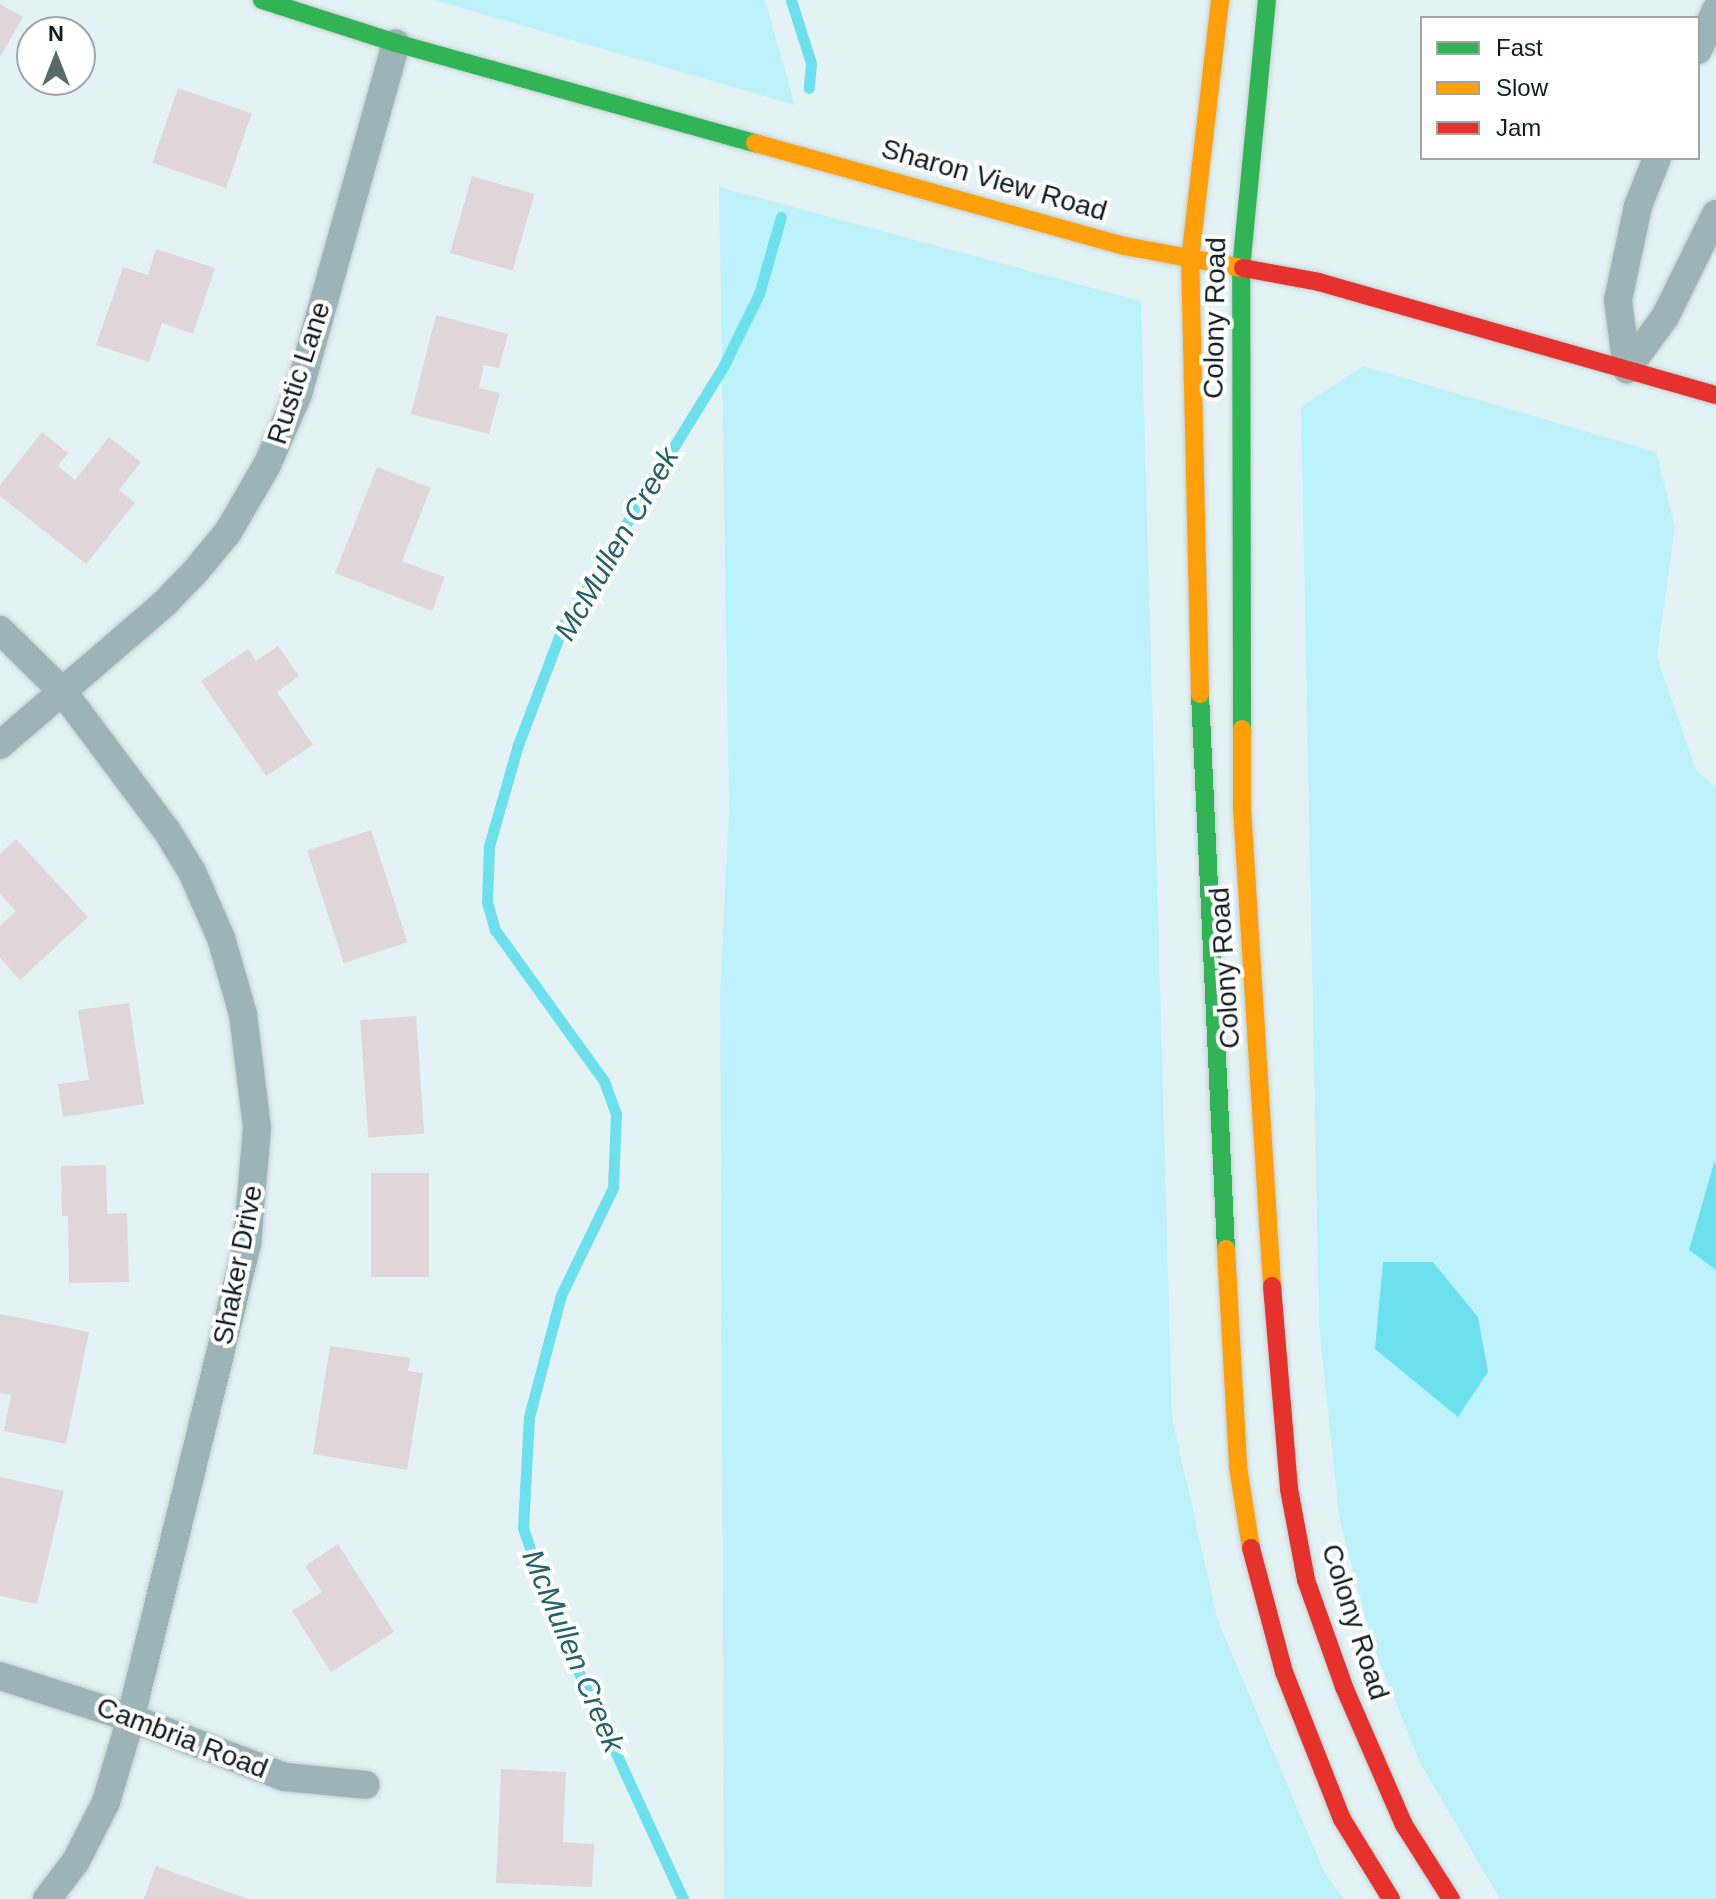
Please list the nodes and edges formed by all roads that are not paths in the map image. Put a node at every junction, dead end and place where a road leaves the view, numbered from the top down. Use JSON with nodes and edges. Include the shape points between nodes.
{"nodes":[{"id":1,"x":262,"y":0,"type":"edge"},
{"id":2,"x":1220,"y":0,"type":"edge"},
{"id":3,"x":1267,"y":0,"type":"edge"},
{"id":4,"x":1716,"y":10,"type":"edge"},
{"id":5,"x":396,"y":43,"type":"junction"},
{"id":6,"x":1700,"y":46,"type":"edge"},
{"id":7,"x":1656,"y":160,"type":"edge"},
{"id":8,"x":1716,"y":214,"type":"edge"},
{"id":9,"x":1190,"y":260,"type":"junction"},
{"id":10,"x":1241,"y":269,"type":"junction"},
{"id":11,"x":1627,"y":369,"type":"junction"},
{"id":12,"x":1716,"y":395,"type":"edge"},
{"id":13,"x":0,"y":630,"type":"edge"},
{"id":14,"x":63,"y":692,"type":"junction"},
{"id":15,"x":0,"y":745,"type":"edge"},
{"id":16,"x":0,"y":1676,"type":"edge"},
{"id":17,"x":131,"y":1718,"type":"junction"},
{"id":18,"x":366,"y":1785,"type":"dead end"},
{"id":19,"x":47,"y":1899,"type":"edge"},
{"id":20,"x":1391,"y":1899,"type":"edge"},
{"id":21,"x":1451,"y":1899,"type":"edge"}],
"edges":[{"from":1,"to":5,"type":"main road","name":"Sharon View Road"},
{"from":2,"to":9,"type":"main road","name":"Colony Road"},
{"from":3,"to":10,"type":"main road","name":"Colony Road"},
{"from":4,"to":6,"type":"street"},
{"from":5,"to":9,"type":"main road","name":"Sharon View Road"},
{"from":5,"to":14,"type":"street","name":"Rustic Lane","via":[[298,394],[267,465],[228,532],[194,573]]},
{"from":7,"to":11,"type":"street","via":[[1638,206],[1618,300]]},
{"from":8,"to":11,"type":"street","via":[[1665,317]]},
{"from":9,"to":10,"type":"main road","name":"Sharon View Road"},
{"from":9,"to":20,"type":"main road","name":"Colony Road","via":[[1202,787],[1238,1467],[1254,1563],[1284,1672],[1342,1819]]},
{"from":10,"to":11,"type":"main road","name":"Sharon View Road","via":[[1319,282]]},
{"from":10,"to":21,"type":"main road","name":"Colony Road","via":[[1242,808],[1289,1489],[1306,1580],[1344,1687],[1404,1825]]},
{"from":11,"to":12,"type":"main road","name":"Sharon View Road"},
{"from":13,"to":14,"type":"street","name":"Shaker Drive"},
{"from":14,"to":15,"type":"street","name":"Rustic Lane"},
{"from":14,"to":17,"type":"street","name":"Shaker Drive","via":[[192,872],[221,938],[243,1014],[255,1090],[257,1167],[247,1244]]},
{"from":16,"to":17,"type":"street","name":"Cambria Road"},
{"from":17,"to":18,"type":"street","name":"Cambria Road","via":[[285,1777]]},
{"from":17,"to":19,"type":"street","name":"Shaker Drive","via":[[101,1812],[76,1861]]}]}
